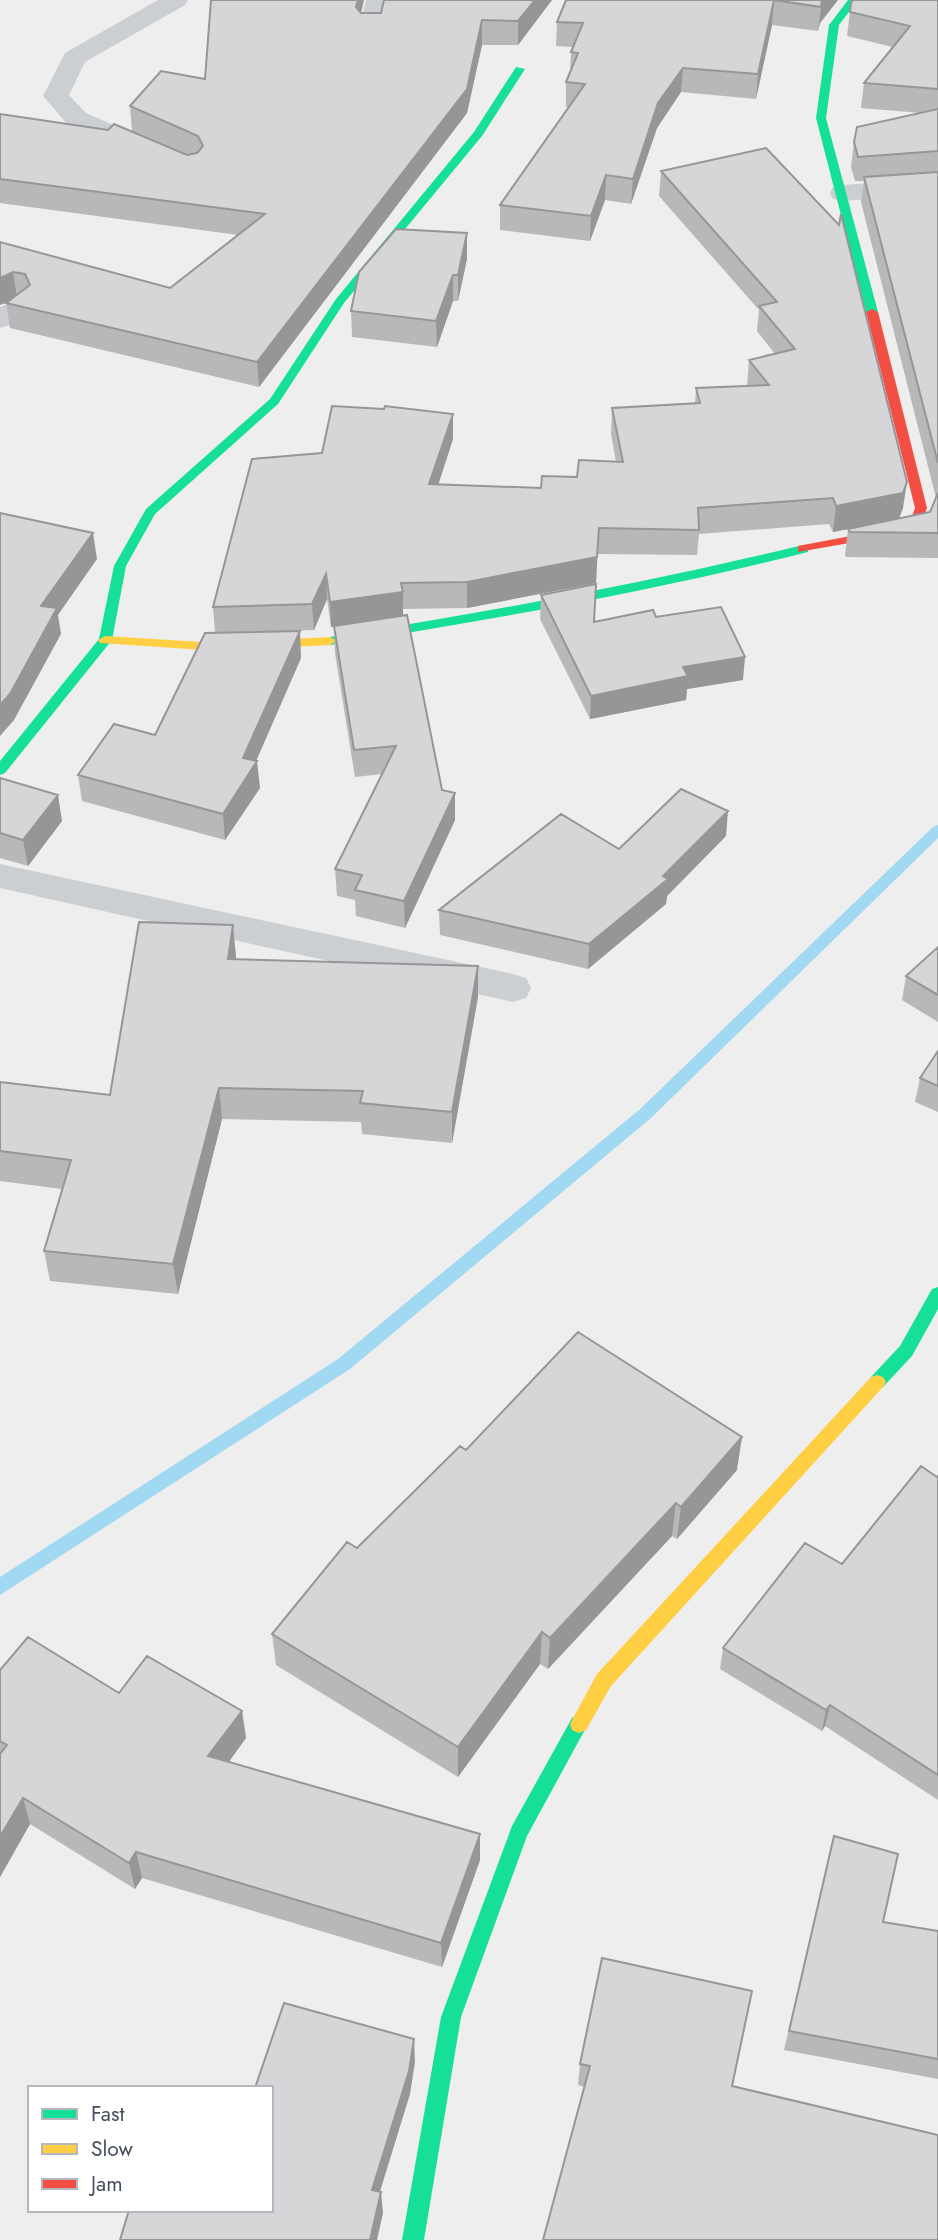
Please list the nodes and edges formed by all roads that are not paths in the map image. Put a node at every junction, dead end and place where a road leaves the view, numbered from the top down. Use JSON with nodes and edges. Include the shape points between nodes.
{"nodes":[{"id":1,"x":176,"y":0,"type":"edge"},
{"id":2,"x":379,"y":0,"type":"edge"},
{"id":3,"x":853,"y":0,"type":"edge"},
{"id":4,"x":371,"y":30,"type":"edge"},
{"id":5,"x":520,"y":69,"type":"dead end"},
{"id":6,"x":165,"y":158,"type":"edge"},
{"id":7,"x":938,"y":186,"type":"edge"},
{"id":8,"x":843,"y":193,"type":"junction"},
{"id":9,"x":105,"y":640,"type":"junction"},
{"id":10,"x":0,"y":771,"type":"edge"},
{"id":11,"x":0,"y":876,"type":"edge"},
{"id":12,"x":513,"y":989,"type":"dead end"},
{"id":13,"x":938,"y":1294,"type":"edge"},
{"id":14,"x":413,"y":2240,"type":"edge"}],
"edges":[{"from":1,"to":6,"type":"street","via":[[74,58],[56,96],[77,119]]},
{"from":2,"to":4,"type":"street"},
{"from":3,"to":8,"type":"street","via":[[834,25],[821,118]]},
{"from":5,"to":9,"type":"street","via":[[478,134],[340,301],[274,401],[150,512],[120,566]]},
{"from":7,"to":8,"type":"street"},
{"from":8,"to":9,"type":"street","via":[[921,508],[914,528],[492,616],[307,644],[218,647]]},
{"from":9,"to":10,"type":"street"},
{"from":11,"to":12,"type":"street"},
{"from":13,"to":14,"type":"street","via":[[906,1351],[604,1680],[519,1832],[452,2017]]}]}
